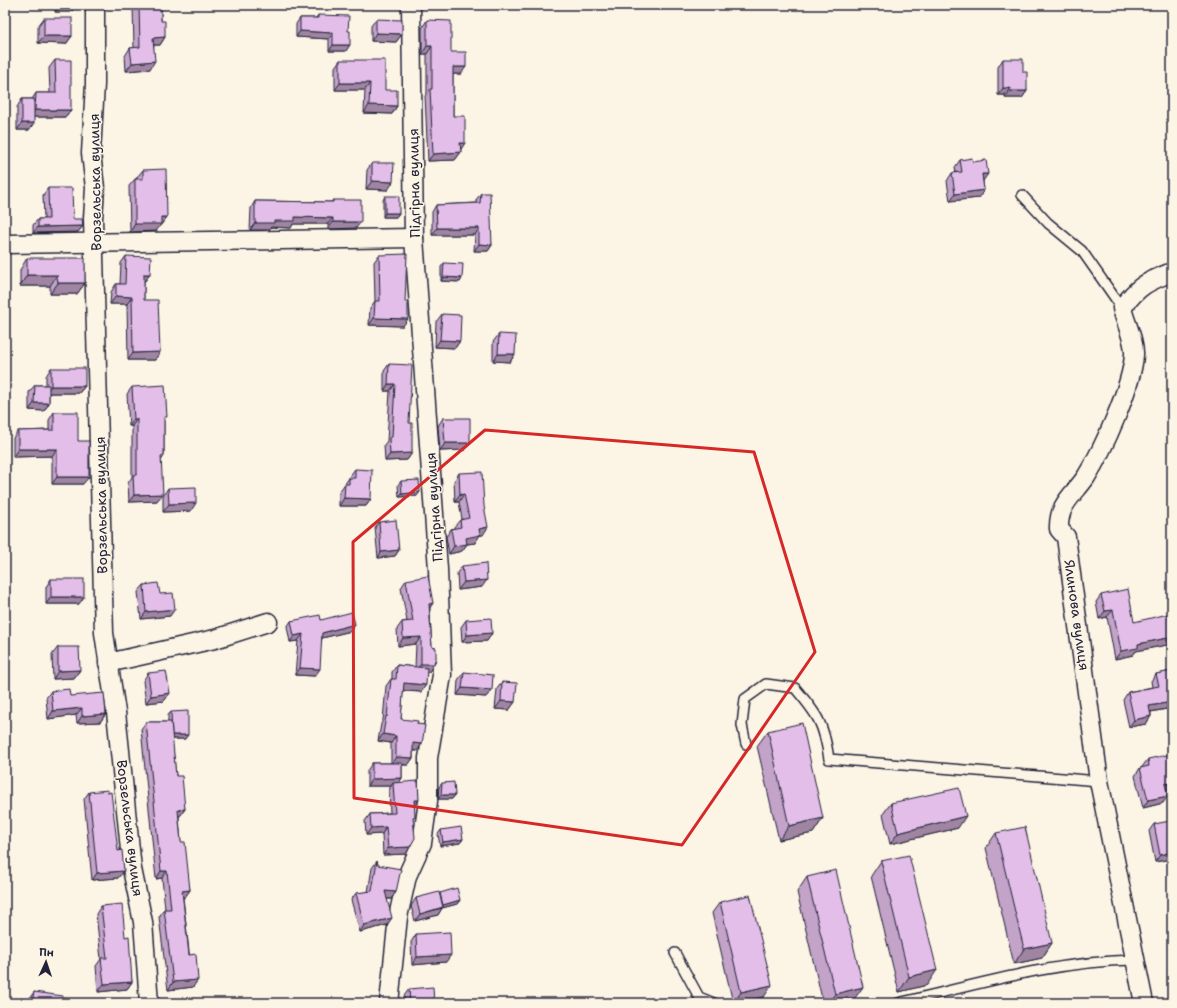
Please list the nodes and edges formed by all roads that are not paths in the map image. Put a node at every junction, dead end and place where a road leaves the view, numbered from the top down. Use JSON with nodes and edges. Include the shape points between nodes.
{"nodes":[{"id":1,"x":95,"y":5,"type":"edge"},
{"id":2,"x":411,"y":5,"type":"edge"},
{"id":3,"x":1022,"y":195,"type":"dead end"},
{"id":4,"x":414,"y":238,"type":"junction"},
{"id":5,"x":95,"y":242,"type":"junction"},
{"id":6,"x":5,"y":244,"type":"edge"},
{"id":7,"x":1172,"y":272,"type":"edge"},
{"id":8,"x":1122,"y":308,"type":"junction"},
{"id":9,"x":268,"y":622,"type":"dead end"},
{"id":10,"x":108,"y":663,"type":"junction"},
{"id":11,"x":746,"y":744,"type":"dead end"},
{"id":12,"x":1099,"y":781,"type":"junction"},
{"id":13,"x":675,"y":953,"type":"dead end"},
{"id":14,"x":1135,"y":960,"type":"junction"},
{"id":15,"x":149,"y":1003,"type":"edge"},
{"id":16,"x":390,"y":1003,"type":"edge"},
{"id":17,"x":714,"y":1003,"type":"edge"},
{"id":18,"x":898,"y":1003,"type":"edge"},
{"id":19,"x":1144,"y":1003,"type":"edge"}],
"edges":[{"from":1,"to":5,"type":"street","name":"Ворзельська вулиця","via":[[92,153]]},
{"from":2,"to":4,"type":"street","name":"Підгірна вулиця"},
{"from":3,"to":8,"type":"lane","via":[[1048,223],[1082,251]]},
{"from":4,"to":5,"type":"street"},
{"from":4,"to":16,"type":"street","name":"Підгірна вулиця","via":[[438,569],[442,675],[428,758],[428,801],[422,843],[407,876],[398,917]]},
{"from":5,"to":6,"type":"street"},
{"from":5,"to":10,"type":"street","name":"Ворзельська вулиця","via":[[104,633]]},
{"from":7,"to":8,"type":"street","via":[[1150,280],[1133,293]]},
{"from":8,"to":12,"type":"street","name":"Ялинова вулиця","via":[[1134,354],[1128,385],[1099,454],[1075,492],[1065,501],[1058,519],[1059,529],[1066,537]]},
{"from":9,"to":10,"type":"street","via":[[215,639]]},
{"from":10,"to":15,"type":"street","name":"Ворзельська вулиця","via":[[116,712],[132,869],[143,922]]},
{"from":11,"to":12,"type":"lane","via":[[742,725],[745,699],[766,684],[795,688],[815,712],[826,737],[829,759]]},
{"from":12,"to":14,"type":"street","name":"Ялинова вулиця"},
{"from":13,"to":17,"type":"lane","via":[[699,997]]},
{"from":14,"to":18,"type":"lane","via":[[1102,960]]},
{"from":14,"to":19,"type":"street","name":"Ялинова вулиця"}]}
